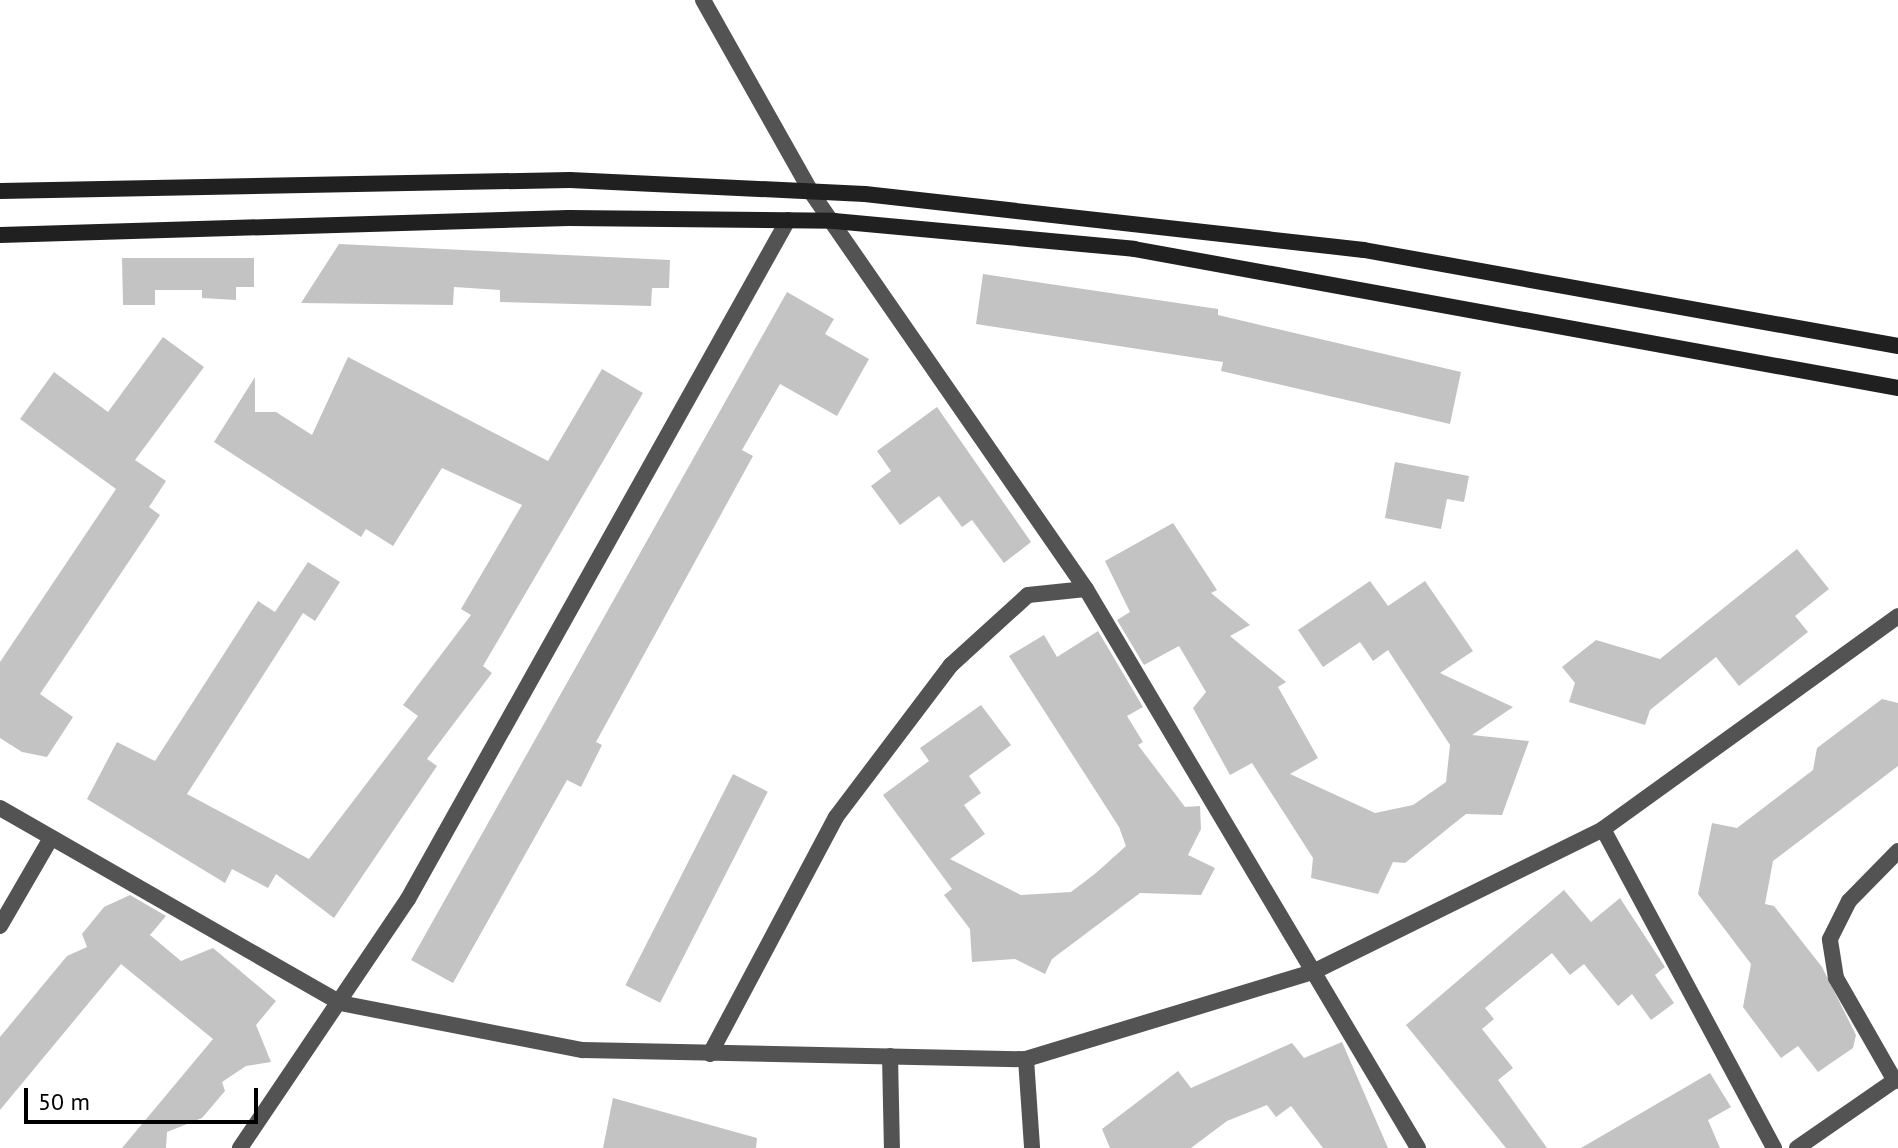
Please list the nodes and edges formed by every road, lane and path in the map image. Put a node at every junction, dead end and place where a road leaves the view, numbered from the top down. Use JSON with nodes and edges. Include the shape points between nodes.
{"nodes":[{"id":1,"x":703,"y":0,"type":"edge"},
{"id":2,"x":0,"y":191,"type":"edge"},
{"id":3,"x":811,"y":192,"type":"junction"},
{"id":4,"x":788,"y":220,"type":"junction"},
{"id":5,"x":834,"y":221,"type":"junction"},
{"id":6,"x":0,"y":235,"type":"edge"},
{"id":7,"x":1898,"y":346,"type":"edge"},
{"id":8,"x":1898,"y":388,"type":"edge"},
{"id":9,"x":1086,"y":589,"type":"junction"},
{"id":10,"x":1898,"y":616,"type":"edge"},
{"id":11,"x":0,"y":808,"type":"edge"},
{"id":12,"x":1603,"y":829,"type":"junction"},
{"id":13,"x":51,"y":838,"type":"junction"},
{"id":14,"x":1898,"y":851,"type":"edge"},
{"id":15,"x":0,"y":926,"type":"edge"},
{"id":16,"x":1313,"y":972,"type":"junction"},
{"id":17,"x":340,"y":1003,"type":"junction"},
{"id":18,"x":710,"y":1054,"type":"junction"},
{"id":19,"x":890,"y":1056,"type":"junction"},
{"id":20,"x":1026,"y":1059,"type":"junction"},
{"id":21,"x":1896,"y":1080,"type":"edge"},
{"id":22,"x":240,"y":1148,"type":"edge"},
{"id":23,"x":892,"y":1148,"type":"edge"},
{"id":24,"x":1032,"y":1148,"type":"edge"},
{"id":25,"x":1418,"y":1148,"type":"edge"},
{"id":26,"x":1774,"y":1148,"type":"edge"},
{"id":27,"x":1797,"y":1148,"type":"edge"}],
"edges":[{"from":1,"to":3,"type":"street"},
{"from":2,"to":3,"type":"street","via":[[570,180]]},
{"from":3,"to":5,"type":"street"},
{"from":3,"to":7,"type":"street","via":[[1162,222],[1364,250]]},
{"from":4,"to":5,"type":"street"},
{"from":4,"to":6,"type":"street","via":[[569,218]]},
{"from":4,"to":17,"type":"street","via":[[408,899]]},
{"from":5,"to":8,"type":"street","via":[[1134,249]]},
{"from":5,"to":9,"type":"street"},
{"from":9,"to":16,"type":"street"},
{"from":9,"to":18,"type":"street","via":[[1028,595],[951,665],[836,817]]},
{"from":10,"to":12,"type":"street"},
{"from":11,"to":13,"type":"street"},
{"from":12,"to":16,"type":"street"},
{"from":12,"to":26,"type":"street"},
{"from":13,"to":15,"type":"street"},
{"from":13,"to":17,"type":"street"},
{"from":14,"to":21,"type":"street","via":[[1849,901],[1830,939],[1836,978]]},
{"from":16,"to":20,"type":"street"},
{"from":16,"to":25,"type":"street"},
{"from":17,"to":18,"type":"street","via":[[582,1050]]},
{"from":17,"to":22,"type":"street"},
{"from":18,"to":19,"type":"street"},
{"from":19,"to":20,"type":"street"},
{"from":19,"to":23,"type":"street"},
{"from":20,"to":24,"type":"street"},
{"from":21,"to":27,"type":"street"}]}
